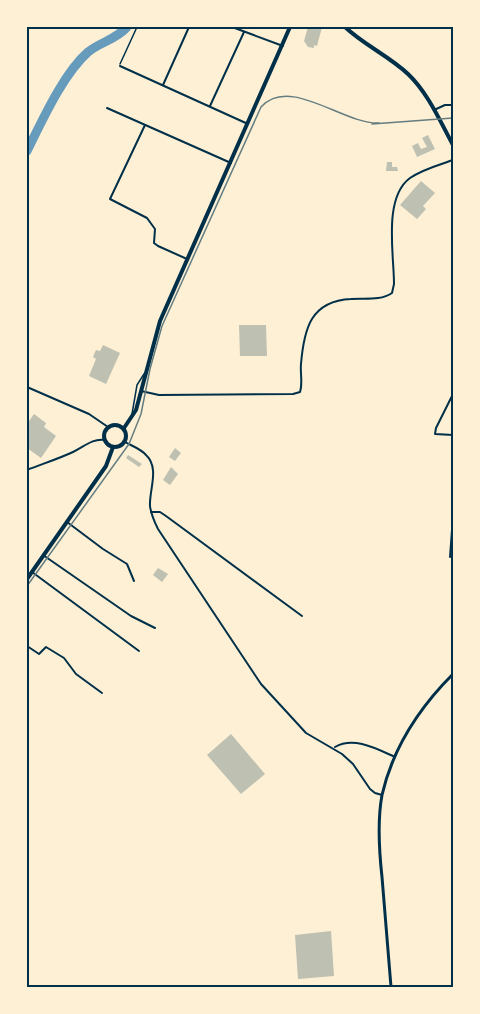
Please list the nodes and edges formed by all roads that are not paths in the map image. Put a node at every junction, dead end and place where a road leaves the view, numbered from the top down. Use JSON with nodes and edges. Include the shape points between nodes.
{"nodes":[{"id":1,"x":138,"y":27,"type":"edge"},
{"id":2,"x":189,"y":27,"type":"edge"},
{"id":3,"x":232,"y":27,"type":"edge"},
{"id":4,"x":291,"y":27,"type":"edge"},
{"id":5,"x":345,"y":27,"type":"edge"},
{"id":6,"x":244,"y":32,"type":"junction"},
{"id":7,"x":283,"y":46,"type":"junction"},
{"id":8,"x":120,"y":66,"type":"joint"},
{"id":9,"x":163,"y":85,"type":"junction"},
{"id":10,"x":453,"y":105,"type":"edge"},
{"id":11,"x":210,"y":106,"type":"junction"},
{"id":12,"x":107,"y":108,"type":"dead end"},
{"id":13,"x":434,"y":111,"type":"junction"},
{"id":14,"x":248,"y":124,"type":"junction"},
{"id":15,"x":145,"y":125,"type":"junction"},
{"id":16,"x":453,"y":145,"type":"edge"},
{"id":17,"x":453,"y":160,"type":"edge"},
{"id":18,"x":231,"y":163,"type":"junction"},
{"id":19,"x":187,"y":259,"type":"junction"},
{"id":20,"x":145,"y":373,"type":"junction"},
{"id":21,"x":27,"y":387,"type":"edge"},
{"id":22,"x":141,"y":391,"type":"junction"},
{"id":23,"x":453,"y":394,"type":"edge"},
{"id":24,"x":131,"y":418,"type":"junction"},
{"id":25,"x":108,"y":427,"type":"junction"},
{"id":26,"x":124,"y":428,"type":"junction"},
{"id":27,"x":453,"y":435,"type":"edge"},
{"id":28,"x":105,"y":440,"type":"junction"},
{"id":29,"x":126,"y":442,"type":"junction"},
{"id":30,"x":113,"y":447,"type":"junction"},
{"id":31,"x":27,"y":470,"type":"edge"},
{"id":32,"x":151,"y":512,"type":"junction"},
{"id":33,"x":453,"y":516,"type":"edge"},
{"id":34,"x":67,"y":522,"type":"junction"},
{"id":35,"x":44,"y":555,"type":"junction"},
{"id":36,"x":450,"y":556,"type":"dead end"},
{"id":37,"x":32,"y":572,"type":"junction"},
{"id":38,"x":27,"y":579,"type":"edge"},
{"id":39,"x":134,"y":581,"type":"dead end"},
{"id":40,"x":302,"y":616,"type":"dead end"},
{"id":41,"x":155,"y":628,"type":"dead end"},
{"id":42,"x":27,"y":646,"type":"edge"},
{"id":43,"x":139,"y":651,"type":"dead end"},
{"id":44,"x":453,"y":674,"type":"edge"},
{"id":45,"x":102,"y":693,"type":"dead end"},
{"id":46,"x":334,"y":747,"type":"junction"},
{"id":47,"x":395,"y":757,"type":"junction"},
{"id":48,"x":382,"y":795,"type":"junction"},
{"id":49,"x":391,"y":987,"type":"edge"}],
"edges":[{"from":1,"to":8,"type":"lane"},
{"from":2,"to":9,"type":"street"},
{"from":3,"to":6,"type":"street"},
{"from":4,"to":7,"type":"main road"},
{"from":5,"to":13,"type":"main road","via":[[408,74]]},
{"from":6,"to":7,"type":"street"},
{"from":6,"to":11,"type":"street"},
{"from":7,"to":14,"type":"main road"},
{"from":8,"to":9,"type":"street"},
{"from":9,"to":11,"type":"street"},
{"from":10,"to":13,"type":"street"},
{"from":11,"to":14,"type":"street"},
{"from":12,"to":15,"type":"street"},
{"from":13,"to":16,"type":"main road"},
{"from":14,"to":18,"type":"main road"},
{"from":15,"to":18,"type":"street"},
{"from":15,"to":19,"type":"street","via":[[110,199],[147,218],[155,229],[154,243]]},
{"from":17,"to":22,"type":"street","via":[[409,178],[395,199],[394,290],[387,297],[331,301],[315,313],[302,356],[300,392],[169,395]]},
{"from":18,"to":19,"type":"main road"},
{"from":19,"to":20,"type":"main road","via":[[157,327]]},
{"from":20,"to":22,"type":"main road"},
{"from":20,"to":24,"type":"lane","via":[[137,385]]},
{"from":21,"to":25,"type":"street","via":[[89,414]]},
{"from":22,"to":24,"type":"main road"},
{"from":23,"to":27,"type":"street","via":[[435,434]]},
{"from":24,"to":26,"type":"main road"},
{"from":25,"to":26,"type":"main road"},
{"from":25,"to":28,"type":"main road"},
{"from":26,"to":29,"type":"main road"},
{"from":28,"to":30,"type":"main road"},
{"from":28,"to":31,"type":"street","via":[[98,439]]},
{"from":29,"to":30,"type":"main road"},
{"from":29,"to":32,"type":"street","via":[[151,461]]},
{"from":30,"to":34,"type":"main road","via":[[106,466]]},
{"from":32,"to":40,"type":"street","via":[[166,516]]},
{"from":32,"to":46,"type":"street","via":[[158,529],[255,677],[306,734]]},
{"from":33,"to":36,"type":"street"},
{"from":34,"to":35,"type":"main road"},
{"from":34,"to":39,"type":"street","via":[[127,564]]},
{"from":35,"to":37,"type":"main road"},
{"from":35,"to":41,"type":"street","via":[[131,616]]},
{"from":37,"to":38,"type":"main road"},
{"from":37,"to":43,"type":"street"},
{"from":42,"to":45,"type":"street","via":[[39,654],[46,647]]},
{"from":44,"to":47,"type":"street","via":[[419,712]]},
{"from":46,"to":47,"type":"street","via":[[360,744]]},
{"from":46,"to":48,"type":"street","via":[[353,764],[370,789]]},
{"from":47,"to":48,"type":"street"},
{"from":48,"to":49,"type":"street","via":[[379,835]]}]}
